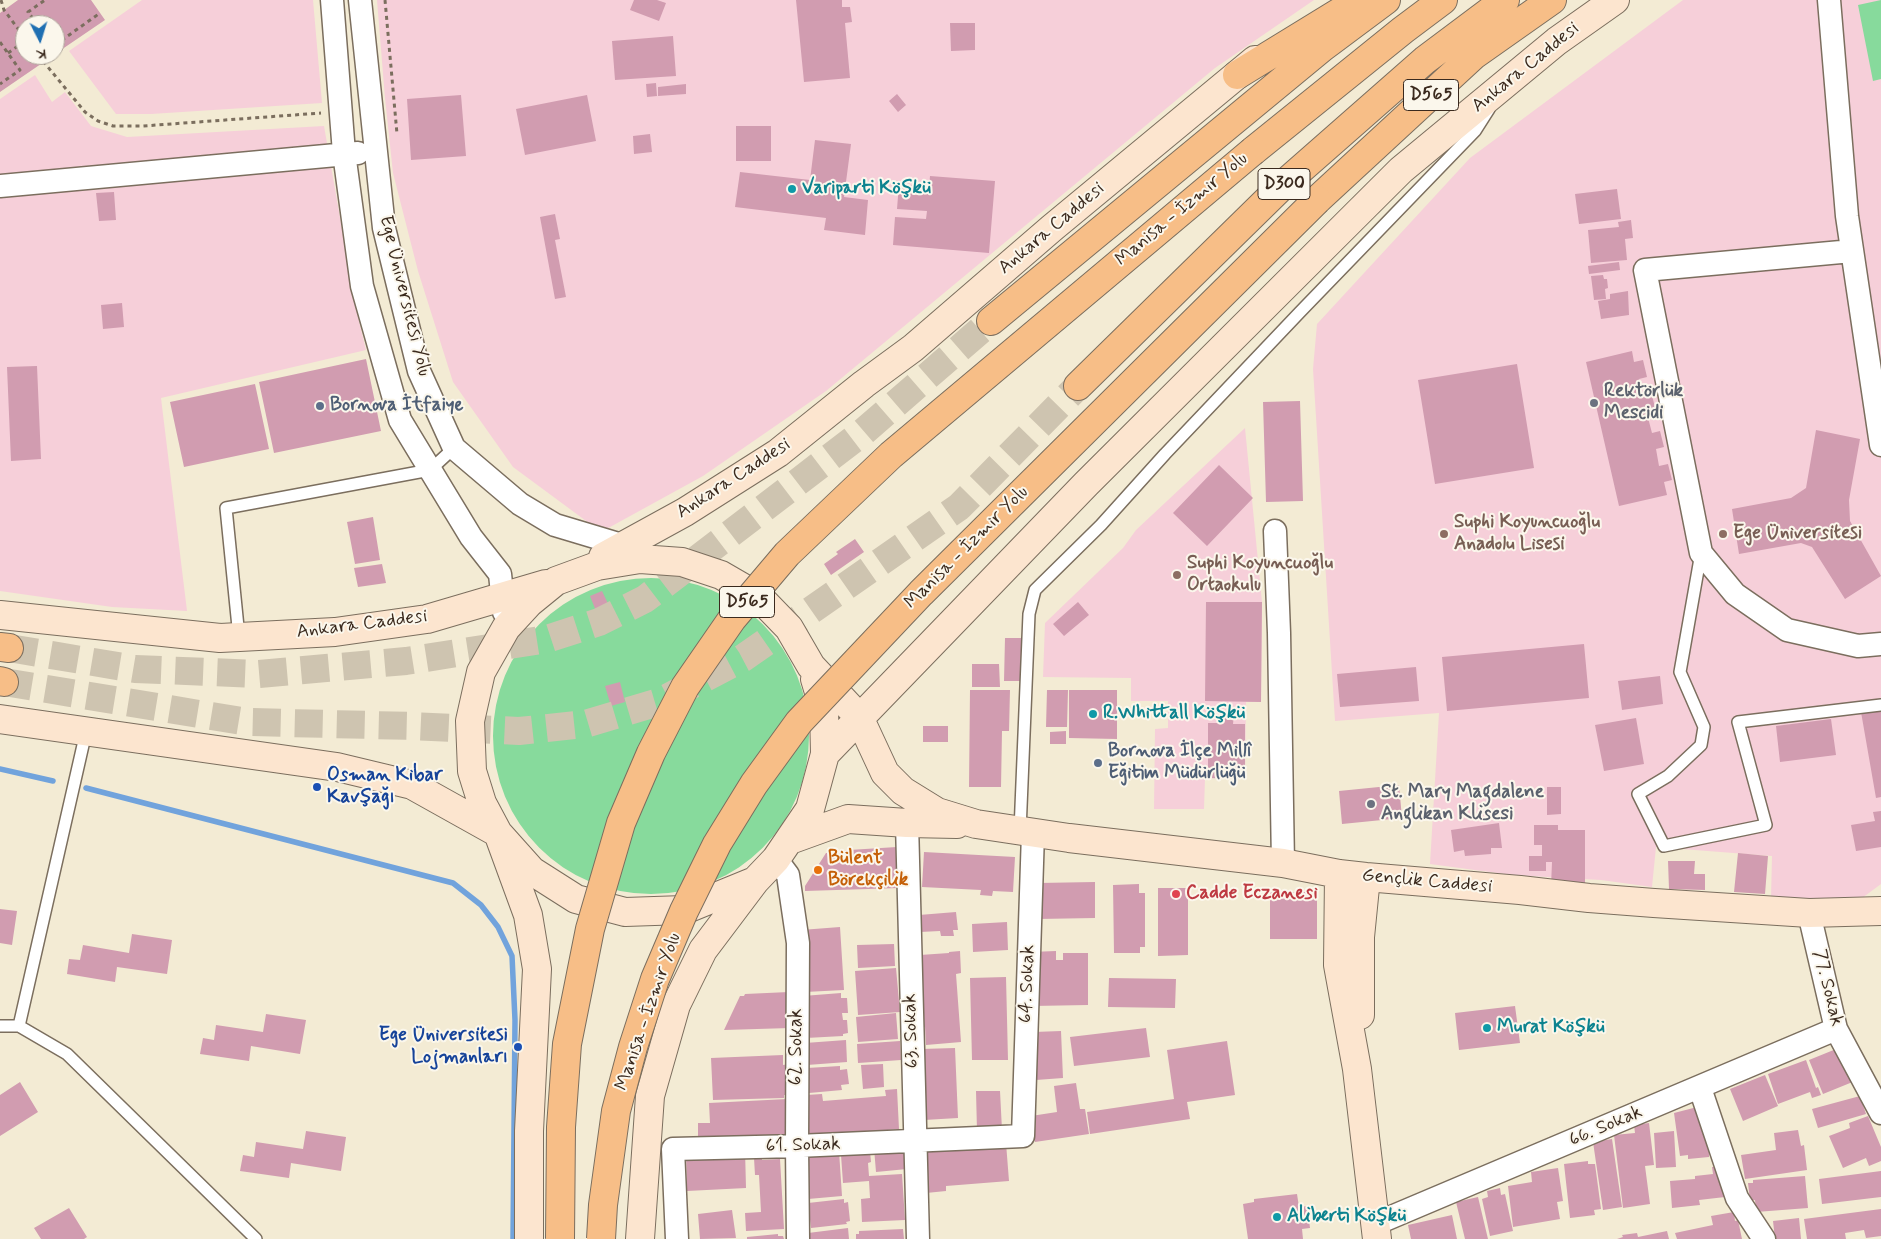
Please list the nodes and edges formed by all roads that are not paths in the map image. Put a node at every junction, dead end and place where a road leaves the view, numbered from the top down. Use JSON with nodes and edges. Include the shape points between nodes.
{"nodes":[{"id":1,"x":332,"y":0,"type":"edge"},
{"id":2,"x":360,"y":0,"type":"edge"},
{"id":3,"x":1334,"y":0,"type":"edge"},
{"id":4,"x":1360,"y":0,"type":"edge"},
{"id":5,"x":1386,"y":0,"type":"edge"},
{"id":6,"x":1443,"y":0,"type":"edge"},
{"id":7,"x":1505,"y":0,"type":"edge"},
{"id":8,"x":1552,"y":0,"type":"edge"},
{"id":9,"x":1615,"y":0,"type":"edge"},
{"id":10,"x":1829,"y":0,"type":"edge"},
{"id":11,"x":1237,"y":75,"type":"junction"},
{"id":12,"x":1503,"y":86,"type":"junction"},
{"id":13,"x":376,"y":152,"type":"junction"},
{"id":14,"x":344,"y":153,"type":"junction"},
{"id":15,"x":0,"y":186,"type":"edge"},
{"id":16,"x":1852,"y":251,"type":"junction"},
{"id":17,"x":991,"y":322,"type":"tunnel mouth"},
{"id":18,"x":1078,"y":386,"type":"tunnel mouth"},
{"id":19,"x":1881,"y":445,"type":"edge"},
{"id":20,"x":454,"y":448,"type":"junction"},
{"id":21,"x":430,"y":470,"type":"junction"},
{"id":22,"x":1275,"y":531,"type":"dead end"},
{"id":23,"x":624,"y":546,"type":"junction"},
{"id":24,"x":1701,"y":553,"type":"junction"},
{"id":25,"x":682,"y":562,"type":"junction"},
{"id":26,"x":556,"y":581,"type":"junction"},
{"id":27,"x":502,"y":598,"type":"junction"},
{"id":28,"x":0,"y":614,"type":"edge"},
{"id":29,"x":506,"y":628,"type":"junction"},
{"id":30,"x":239,"y":637,"type":"junction"},
{"id":31,"x":1881,"y":644,"type":"edge"},
{"id":32,"x":812,"y":666,"type":"junction"},
{"id":33,"x":1881,"y":705,"type":"edge"},
{"id":34,"x":859,"y":717,"type":"junction"},
{"id":35,"x":0,"y":719,"type":"edge"},
{"id":36,"x":86,"y":732,"type":"junction"},
{"id":37,"x":825,"y":754,"type":"junction"},
{"id":38,"x":907,"y":823,"type":"junction"},
{"id":39,"x":976,"y":824,"type":"junction"},
{"id":40,"x":1026,"y":832,"type":"junction"},
{"id":41,"x":498,"y":833,"type":"junction"},
{"id":42,"x":783,"y":849,"type":"junction"},
{"id":43,"x":1283,"y":863,"type":"junction"},
{"id":44,"x":1352,"y":875,"type":"junction"},
{"id":45,"x":755,"y":881,"type":"junction"},
{"id":46,"x":1881,"y":911,"type":"edge"},
{"id":47,"x":1808,"y":913,"type":"junction"},
{"id":48,"x":0,"y":1026,"type":"edge"},
{"id":49,"x":19,"y":1026,"type":"junction"},
{"id":50,"x":1836,"y":1029,"type":"junction"},
{"id":51,"x":1700,"y":1088,"type":"junction"},
{"id":52,"x":1881,"y":1113,"type":"edge"},
{"id":53,"x":1023,"y":1136,"type":"joint"},
{"id":54,"x":915,"y":1141,"type":"junction"},
{"id":55,"x":797,"y":1146,"type":"junction"},
{"id":56,"x":1376,"y":1232,"type":"edge"},
{"id":57,"x":256,"y":1239,"type":"edge"},
{"id":58,"x":529,"y":1239,"type":"edge"},
{"id":59,"x":560,"y":1239,"type":"edge"},
{"id":60,"x":601,"y":1239,"type":"edge"},
{"id":61,"x":640,"y":1239,"type":"edge"},
{"id":62,"x":676,"y":1239,"type":"edge"},
{"id":63,"x":798,"y":1239,"type":"edge"},
{"id":64,"x":918,"y":1239,"type":"edge"},
{"id":65,"x":1764,"y":1239,"type":"edge"}],
"edges":[{"from":1,"to":14,"type":"street","name":"Ege Üniversitesi Yolu"},
{"from":2,"to":13,"type":"street","name":"Ege Üniversitesi Yolu"},
{"from":3,"to":11,"type":"main road","name":"Ankara Caddesi"},
{"from":4,"to":11,"type":"highway"},
{"from":5,"to":17,"type":"highway","name":"Ankara Caddesi","via":[[1323,47]]},
{"from":6,"to":59,"type":"highway","name":"Manisa - İzmir Yolu","number":"D565","bridge":true,"via":[[1253,151],[890,455],[787,554],[732,618],[685,687],[651,753],[622,823],[590,930],[567,1044],[561,1127]]},
{"from":7,"to":18,"type":"highway","number":"D300","via":[[1425,60],[1285,183]]},
{"from":8,"to":60,"type":"highway","name":"Manisa - İzmir Yolu","number":"D565","bridge":true,"via":[[1474,55],[1317,200],[921,593],[798,722],[754,784],[713,852],[655,979],[616,1111]]},
{"from":9,"to":12,"type":"main road","name":"Ankara Caddesi","via":[[1557,41]]},
{"from":10,"to":16,"type":"street"},
{"from":11,"to":23,"type":"main road","name":"Ankara Caddesi","via":[[912,348],[778,454]]},
{"from":12,"to":34,"type":"main road","name":"Ankara Caddesi","via":[[1401,170],[1086,484]]},
{"from":12,"to":40,"type":"lane","via":[[1475,131],[1165,454],[1102,525],[1035,590],[1029,614]]},
{"from":13,"to":14,"type":"street"},
{"from":13,"to":20,"type":"street","name":"Ege Üniversitesi Yolu","via":[[384,228],[419,371]]},
{"from":14,"to":15,"type":"street"},
{"from":14,"to":21,"type":"street","name":"Ege Üniversitesi Yolu","via":[[362,286],[400,420]]},
{"from":16,"to":19,"type":"street"},
{"from":16,"to":24,"type":"street","via":[[1645,270]]},
{"from":20,"to":21,"type":"lane"},
{"from":20,"to":23,"type":"street","name":"Ege Üniversitesi Yolu","via":[[520,504],[554,525]]},
{"from":21,"to":27,"type":"street","name":"Ege Üniversitesi Yolu","via":[[472,537],[500,574]]},
{"from":21,"to":30,"type":"lane","via":[[226,508]]},
{"from":22,"to":43,"type":"street"},
{"from":23,"to":25,"type":"street","name":"Ege Üniversitesi Yolu"},
{"from":23,"to":26,"type":"main road","name":"Ankara Caddesi"},
{"from":24,"to":31,"type":"street","via":[[1735,594],[1787,630],[1858,646]]},
{"from":24,"to":33,"type":"lane","via":[[1680,672],[1704,726],[1701,745],[1668,776],[1638,794],[1664,846],[1766,825],[1738,722]]},
{"from":25,"to":26,"type":"main road","via":[[640,559],[597,566]]},
{"from":25,"to":32,"type":"main road","via":[[721,574],[759,597],[789,628]]},
{"from":26,"to":27,"type":"main road","name":"Ankara Caddesi"},
{"from":26,"to":29,"type":"main road"},
{"from":27,"to":29,"type":"street","name":"Ege Üniversitesi Yolu"},
{"from":27,"to":30,"type":"main road","name":"Ankara Caddesi","via":[[427,619],[335,632]]},
{"from":28,"to":30,"type":"main road","name":"Ankara Caddesi","via":[[211,637]]},
{"from":29,"to":41,"type":"main road","via":[[481,672],[470,721],[472,771],[482,803]]},
{"from":32,"to":34,"type":"main road","name":"Gençlik Caddesi"},
{"from":32,"to":37,"type":"main road","via":[[824,709]]},
{"from":34,"to":37,"type":"main road","name":"Ankara Caddesi"},
{"from":34,"to":39,"type":"main road","name":"Gençlik Caddesi","via":[[885,773],[903,791],[937,812]]},
{"from":35,"to":36,"type":"main road"},
{"from":36,"to":41,"type":"main road","via":[[337,767],[412,785]]},
{"from":36,"to":49,"type":"lane"},
{"from":37,"to":42,"type":"main road","via":[[810,809]]},
{"from":38,"to":39,"type":"main road","name":"Gençlik Caddesi"},
{"from":38,"to":42,"type":"main road","name":"Gençlik Caddesi","via":[[848,819]]},
{"from":38,"to":54,"type":"street","name":"63. Sokak"},
{"from":39,"to":40,"type":"main road","name":"Gençlik Caddesi"},
{"from":40,"to":43,"type":"main road","name":"Gençlik Caddesi"},
{"from":40,"to":53,"type":"street","name":"64. Sokak"},
{"from":41,"to":45,"type":"main road","via":[[539,876],[576,899],[625,912],[684,910]]},
{"from":41,"to":58,"type":"main road","via":[[528,915],[537,969],[528,1130]]},
{"from":42,"to":45,"type":"main road"},
{"from":42,"to":55,"type":"street","name":"62. Sokak","via":[[798,943]]},
{"from":43,"to":44,"type":"main road","name":"Gençlik Caddesi"},
{"from":44,"to":47,"type":"main road","name":"Gençlik Caddesi","via":[[1598,899]]},
{"from":44,"to":56,"type":"main road","via":[[1360,938],[1357,1069]]},
{"from":45,"to":61,"type":"main road","via":[[703,950],[676,1005],[650,1096]]},
{"from":46,"to":47,"type":"main road","name":"Gençlik Caddesi"},
{"from":47,"to":50,"type":"street","name":"77. Sokak"},
{"from":48,"to":49,"type":"lane"},
{"from":49,"to":57,"type":"lane","via":[[67,1054]]},
{"from":50,"to":51,"type":"street","name":"66. Sokak"},
{"from":50,"to":52,"type":"street","name":"77. Sokak"},
{"from":51,"to":56,"type":"street","name":"66. Sokak"},
{"from":51,"to":65,"type":"street","via":[[1737,1198]]},
{"from":53,"to":54,"type":"street","name":"61. Sokak"},
{"from":54,"to":55,"type":"street","name":"61. Sokak"},
{"from":54,"to":64,"type":"street","name":"63. Sokak"},
{"from":55,"to":62,"type":"street","name":"61. Sokak","via":[[673,1149]]},
{"from":55,"to":63,"type":"street","name":"62. Sokak"}]}
